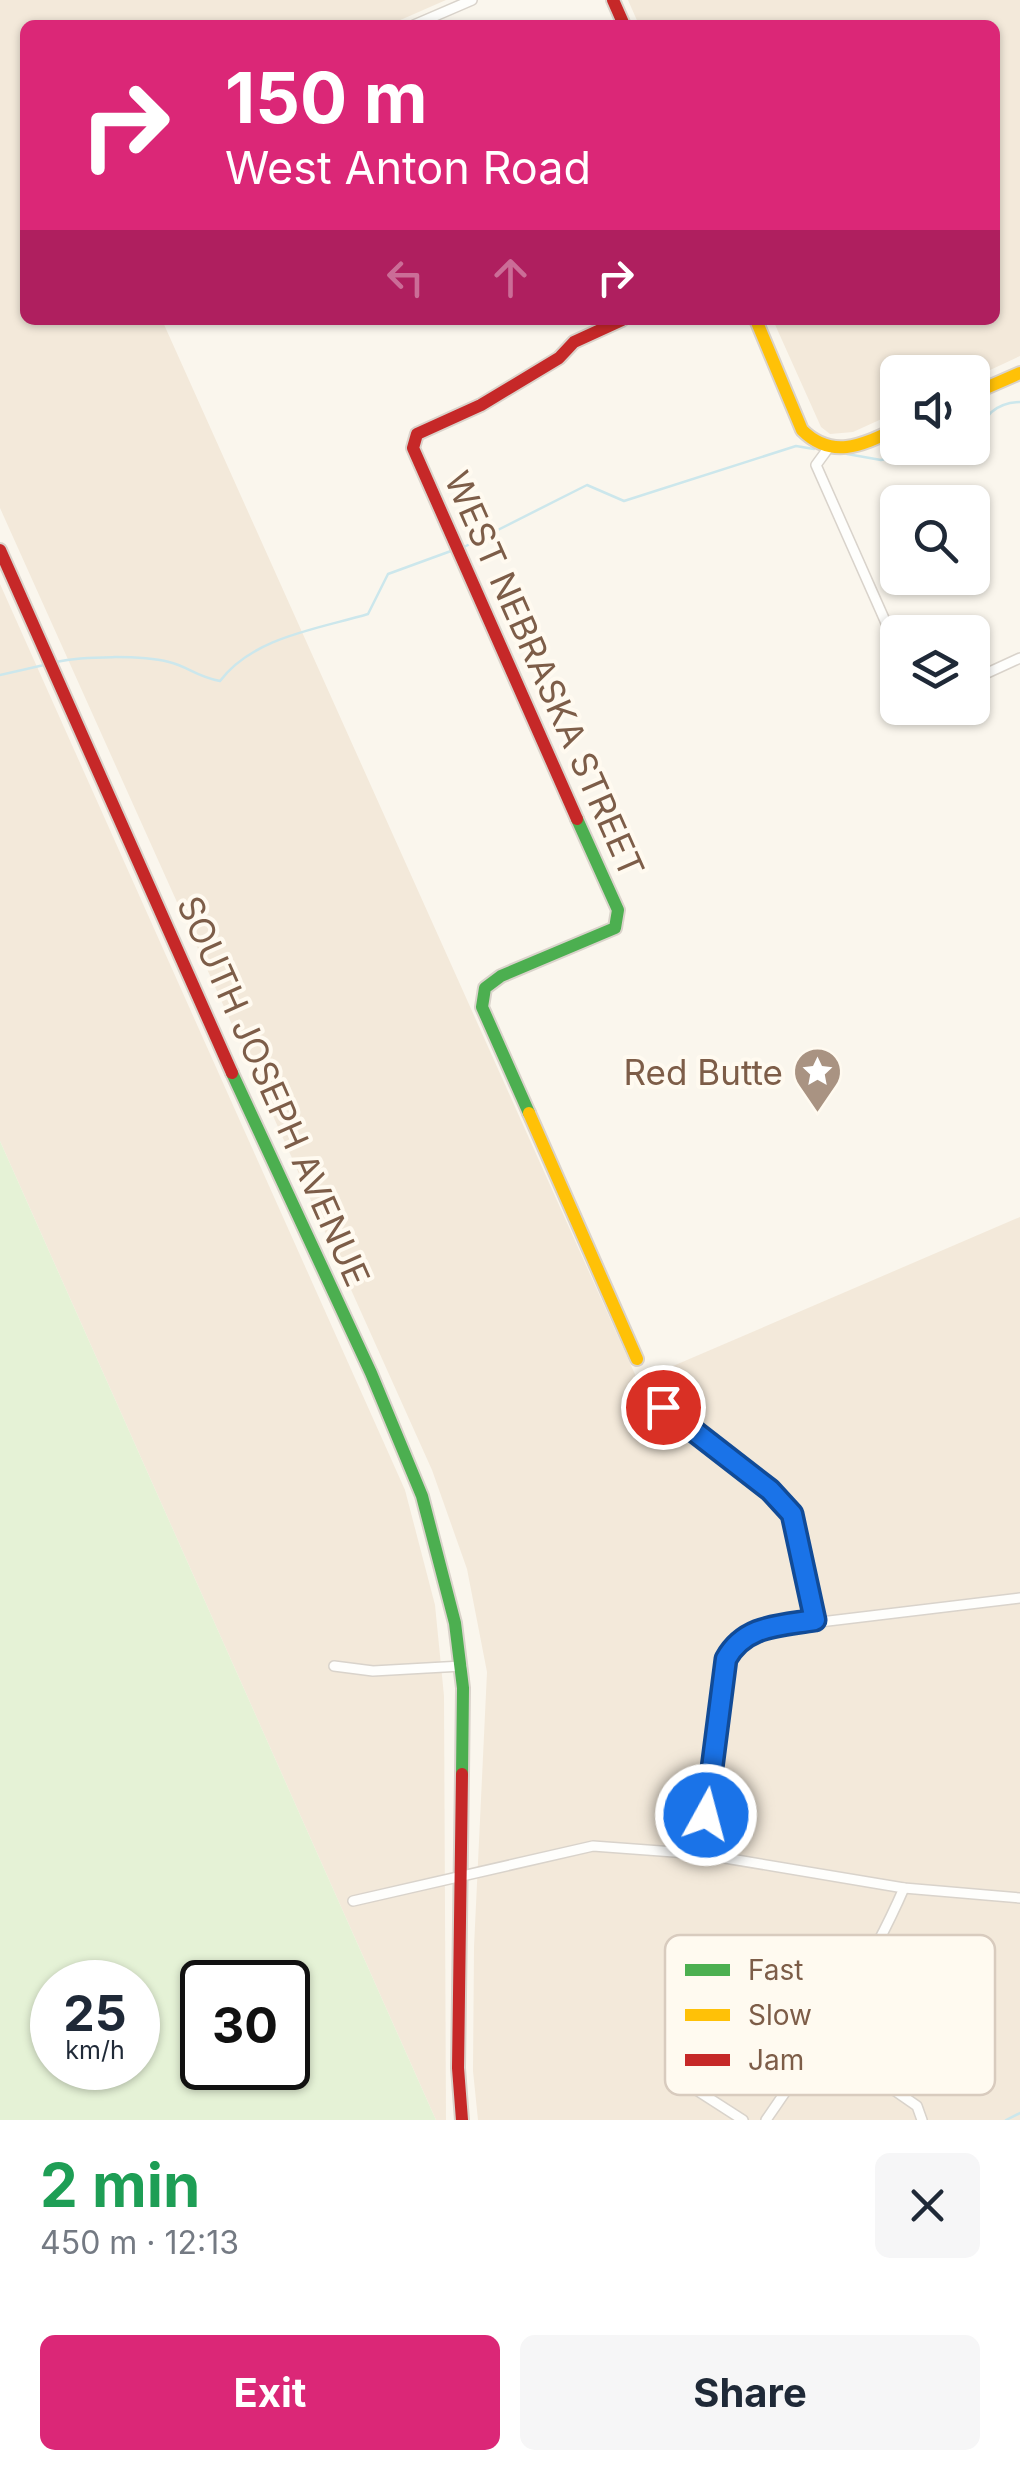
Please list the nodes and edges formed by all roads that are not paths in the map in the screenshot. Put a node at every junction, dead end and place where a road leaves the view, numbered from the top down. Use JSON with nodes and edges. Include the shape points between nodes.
{"nodes":[{"id":1,"x":472,"y":0,"type":"edge"},
{"id":2,"x":426,"y":20,"type":"edge"},
{"id":3,"x":611,"y":325,"type":"edge"},
{"id":4,"x":758,"y":325,"type":"edge"},
{"id":5,"x":1020,"y":373,"type":"edge"},
{"id":6,"x":990,"y":386,"type":"edge"},
{"id":7,"x":880,"y":436,"type":"edge"},
{"id":8,"x":827,"y":450,"type":"junction"},
{"id":9,"x":0,"y":550,"type":"edge"},
{"id":10,"x":882,"y":615,"type":"edge"},
{"id":11,"x":1020,"y":658,"type":"edge"},
{"id":12,"x":990,"y":672,"type":"edge"},
{"id":13,"x":637,"y":1359,"type":"dead end"},
{"id":14,"x":663,"y":1407,"type":"dead end"},
{"id":15,"x":1020,"y":1598,"type":"edge"},
{"id":16,"x":815,"y":1620,"type":"junction"},
{"id":17,"x":334,"y":1666,"type":"dead end"},
{"id":18,"x":462,"y":1666,"type":"junction"},
{"id":19,"x":701,"y":1854,"type":"junction"},
{"id":20,"x":460,"y":1876,"type":"junction"},
{"id":21,"x":904,"y":1888,"type":"junction"},
{"id":22,"x":1020,"y":1898,"type":"edge"},
{"id":23,"x":353,"y":1901,"type":"dead end"},
{"id":24,"x":884,"y":1935,"type":"edge"},
{"id":25,"x":705,"y":2095,"type":"edge"},
{"id":26,"x":784,"y":2095,"type":"edge"},
{"id":27,"x":901,"y":2095,"type":"edge"},
{"id":28,"x":462,"y":2120,"type":"edge"},
{"id":29,"x":744,"y":2120,"type":"edge"},
{"id":30,"x":766,"y":2120,"type":"edge"},
{"id":31,"x":922,"y":2120,"type":"edge"}],
"edges":[{"from":1,"to":2,"type":"street"},
{"from":3,"to":13,"type":"main road","name":"WEST NEBRASKA STREET","via":[[481,404],[417,434],[413,448],[618,910],[616,928],[500,976],[486,988],[482,1007]]},
{"from":4,"to":8,"type":"main road","via":[[802,430]]},
{"from":5,"to":6,"type":"main road"},
{"from":7,"to":8,"type":"main road"},
{"from":8,"to":10,"type":"street","via":[[816,465]]},
{"from":9,"to":18,"type":"main road","name":"SOUTH JOSEPH AVENUE","via":[[424,1500],[453,1601]]},
{"from":11,"to":12,"type":"street"},
{"from":14,"to":16,"type":"street","via":[[792,1514]]},
{"from":15,"to":16,"type":"street"},
{"from":16,"to":19,"type":"street","via":[[754,1630],[736,1641],[726,1659]]},
{"from":17,"to":18,"type":"street"},
{"from":18,"to":20,"type":"main road","name":"SOUTH JOSEPH AVENUE"},
{"from":19,"to":20,"type":"street","via":[[593,1846]]},
{"from":19,"to":21,"type":"street"},
{"from":20,"to":23,"type":"street"},
{"from":20,"to":28,"type":"main road","name":"SOUTH JOSEPH AVENUE"},
{"from":21,"to":22,"type":"street"},
{"from":21,"to":24,"type":"street"},
{"from":25,"to":29,"type":"street"},
{"from":26,"to":30,"type":"street"},
{"from":27,"to":31,"type":"street","via":[[917,2106]]}]}
